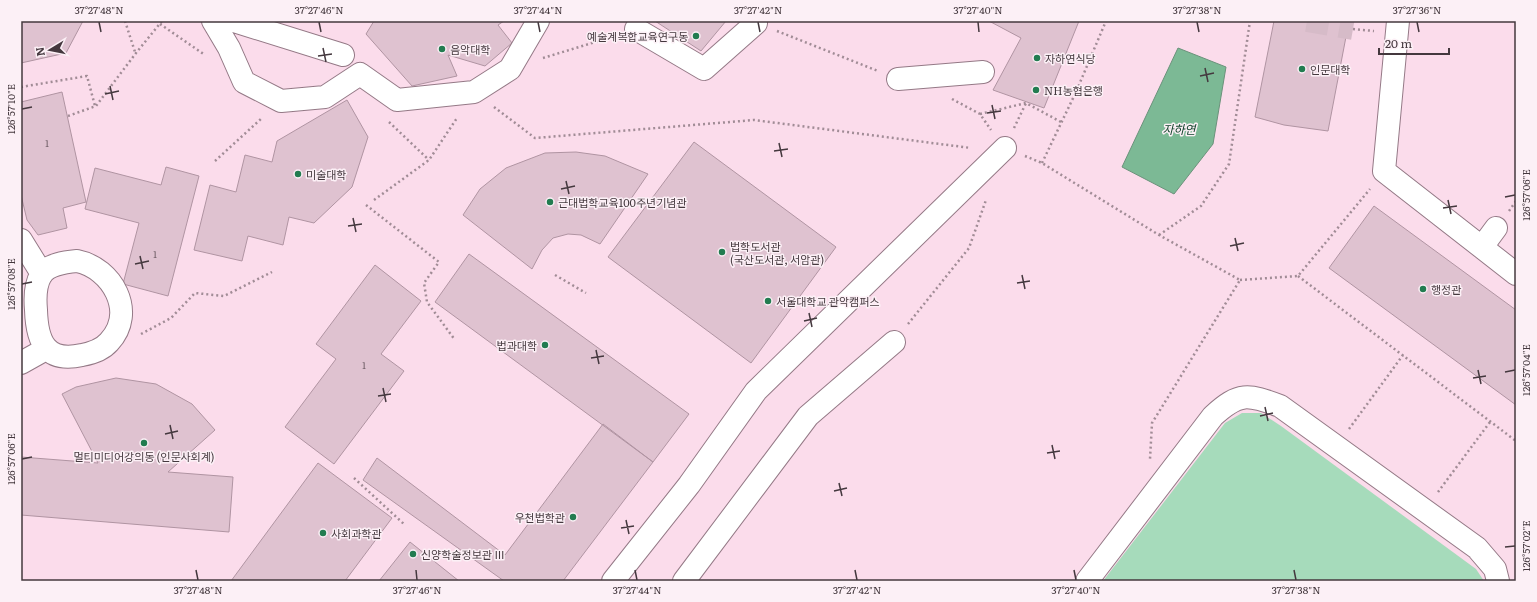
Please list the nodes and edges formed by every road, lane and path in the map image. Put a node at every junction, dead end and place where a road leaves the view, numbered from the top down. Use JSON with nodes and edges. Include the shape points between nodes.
{"nodes":[{"id":1,"x":125,"y":21,"type":"edge"},
{"id":2,"x":213,"y":21,"type":"edge"},
{"id":3,"x":234,"y":21,"type":"edge"},
{"id":4,"x":538,"y":21,"type":"edge"},
{"id":5,"x":1106,"y":21,"type":"edge"},
{"id":6,"x":1250,"y":21,"type":"edge"},
{"id":7,"x":1398,"y":21,"type":"edge"},
{"id":8,"x":161,"y":22,"type":"edge"},
{"id":9,"x":756,"y":23,"type":"dead end"},
{"id":10,"x":267,"y":26,"type":"edge"},
{"id":11,"x":636,"y":29,"type":"joint"},
{"id":12,"x":136,"y":52,"type":"junction"},
{"id":13,"x":343,"y":55,"type":"dead end"},
{"id":14,"x":212,"y":60,"type":"dead end"},
{"id":15,"x":510,"y":69,"type":"junction"},
{"id":16,"x":983,"y":72,"type":"dead end"},
{"id":17,"x":898,"y":79,"type":"dead end"},
{"id":18,"x":21,"y":87,"type":"edge"},
{"id":19,"x":474,"y":92,"type":"junction"},
{"id":20,"x":280,"y":101,"type":"junction"},
{"id":21,"x":1026,"y":103,"type":"junction"},
{"id":22,"x":96,"y":106,"type":"junction"},
{"id":23,"x":980,"y":114,"type":"dead end"},
{"id":24,"x":68,"y":116,"type":"dead end"},
{"id":25,"x":1061,"y":122,"type":"junction"},
{"id":26,"x":1005,"y":148,"type":"junction"},
{"id":27,"x":215,"y":161,"type":"dead end"},
{"id":28,"x":1042,"y":163,"type":"junction"},
{"id":29,"x":1384,"y":171,"type":"junction"},
{"id":30,"x":374,"y":200,"type":"dead end"},
{"id":31,"x":366,"y":205,"type":"dead end"},
{"id":32,"x":1496,"y":228,"type":"dead end"},
{"id":33,"x":1159,"y":235,"type":"junction"},
{"id":34,"x":21,"y":240,"type":"edge"},
{"id":35,"x":1482,"y":247,"type":"junction"},
{"id":36,"x":969,"y":248,"type":"dead end"},
{"id":37,"x":272,"y":272,"type":"dead end"},
{"id":38,"x":42,"y":274,"type":"junction"},
{"id":39,"x":555,"y":274,"type":"dead end"},
{"id":40,"x":1516,"y":274,"type":"edge"},
{"id":41,"x":1298,"y":276,"type":"junction"},
{"id":42,"x":1240,"y":280,"type":"junction"},
{"id":43,"x":586,"y":294,"type":"dead end"},
{"id":44,"x":140,"y":335,"type":"dead end"},
{"id":45,"x":455,"y":340,"type":"dead end"},
{"id":46,"x":894,"y":342,"type":"joint"},
{"id":47,"x":46,"y":349,"type":"junction"},
{"id":48,"x":1403,"y":355,"type":"junction"},
{"id":49,"x":21,"y":363,"type":"edge"},
{"id":50,"x":1490,"y":422,"type":"junction"},
{"id":51,"x":1516,"y":441,"type":"edge"},
{"id":52,"x":1336,"y":447,"type":"junction"},
{"id":53,"x":1150,"y":461,"type":"dead end"},
{"id":54,"x":354,"y":478,"type":"dead end"},
{"id":55,"x":1425,"y":511,"type":"junction"},
{"id":56,"x":405,"y":525,"type":"dead end"},
{"id":57,"x":613,"y":581,"type":"edge"},
{"id":58,"x":684,"y":581,"type":"edge"},
{"id":59,"x":1087,"y":581,"type":"edge"},
{"id":60,"x":1498,"y":581,"type":"edge"}],
"edges":[{"from":1,"to":12,"type":"path"},
{"from":2,"to":20,"type":"street","via":[[244,82]]},
{"from":3,"to":10,"type":"street"},
{"from":4,"to":15,"type":"street"},
{"from":5,"to":25,"type":"path"},
{"from":6,"to":33,"type":"path","via":[[1229,164],[1201,206]]},
{"from":7,"to":29,"type":"street"},
{"from":8,"to":12,"type":"path"},
{"from":8,"to":14,"type":"path"},
{"from":9,"to":11,"type":"street","via":[[704,69]]},
{"from":10,"to":13,"type":"street"},
{"from":11,"to":15,"type":"path"},
{"from":12,"to":22,"type":"path"},
{"from":15,"to":19,"type":"street"},
{"from":16,"to":17,"type":"street"},
{"from":18,"to":22,"type":"path","via":[[87,76]]},
{"from":19,"to":20,"type":"street","via":[[397,100],[360,74],[324,97]]},
{"from":19,"to":26,"type":"path","via":[[534,138],[754,120],[966,148]]},
{"from":19,"to":30,"type":"path","via":[[429,160]]},
{"from":20,"to":27,"type":"path"},
{"from":21,"to":23,"type":"path"},
{"from":21,"to":25,"type":"path"},
{"from":21,"to":26,"type":"path"},
{"from":22,"to":24,"type":"path"},
{"from":25,"to":28,"type":"path"},
{"from":26,"to":28,"type":"path"},
{"from":26,"to":57,"type":"street","via":[[756,391],[689,485]]},
{"from":28,"to":33,"type":"path"},
{"from":29,"to":35,"type":"street"},
{"from":29,"to":41,"type":"path"},
{"from":31,"to":45,"type":"path","via":[[439,262],[424,283],[427,302]]},
{"from":32,"to":35,"type":"street"},
{"from":33,"to":42,"type":"path"},
{"from":34,"to":38,"type":"street"},
{"from":35,"to":40,"type":"street"},
{"from":36,"to":46,"type":"path"},
{"from":37,"to":44,"type":"path","via":[[224,296],[196,293],[170,318]]},
{"from":38,"to":47,"type":"street","via":[[37,286],[36,317],[38,335]]},
{"from":38,"to":47,"type":"street","via":[[65,262],[90,264],[111,284],[122,309],[114,337],[106,346],[74,357],[61,356]]},
{"from":39,"to":43,"type":"path"},
{"from":41,"to":42,"type":"path"},
{"from":41,"to":48,"type":"path"},
{"from":42,"to":53,"type":"path","via":[[1152,423]]},
{"from":46,"to":58,"type":"street","via":[[808,416]]},
{"from":47,"to":49,"type":"street"},
{"from":48,"to":50,"type":"path"},
{"from":48,"to":52,"type":"path"},
{"from":50,"to":51,"type":"path"},
{"from":50,"to":55,"type":"path"},
{"from":52,"to":55,"type":"street"},
{"from":52,"to":59,"type":"street","via":[[1280,406],[1260,398],[1242,397],[1227,402],[1213,416]]},
{"from":54,"to":56,"type":"path"},
{"from":55,"to":60,"type":"street","via":[[1477,548],[1495,569]]}]}
